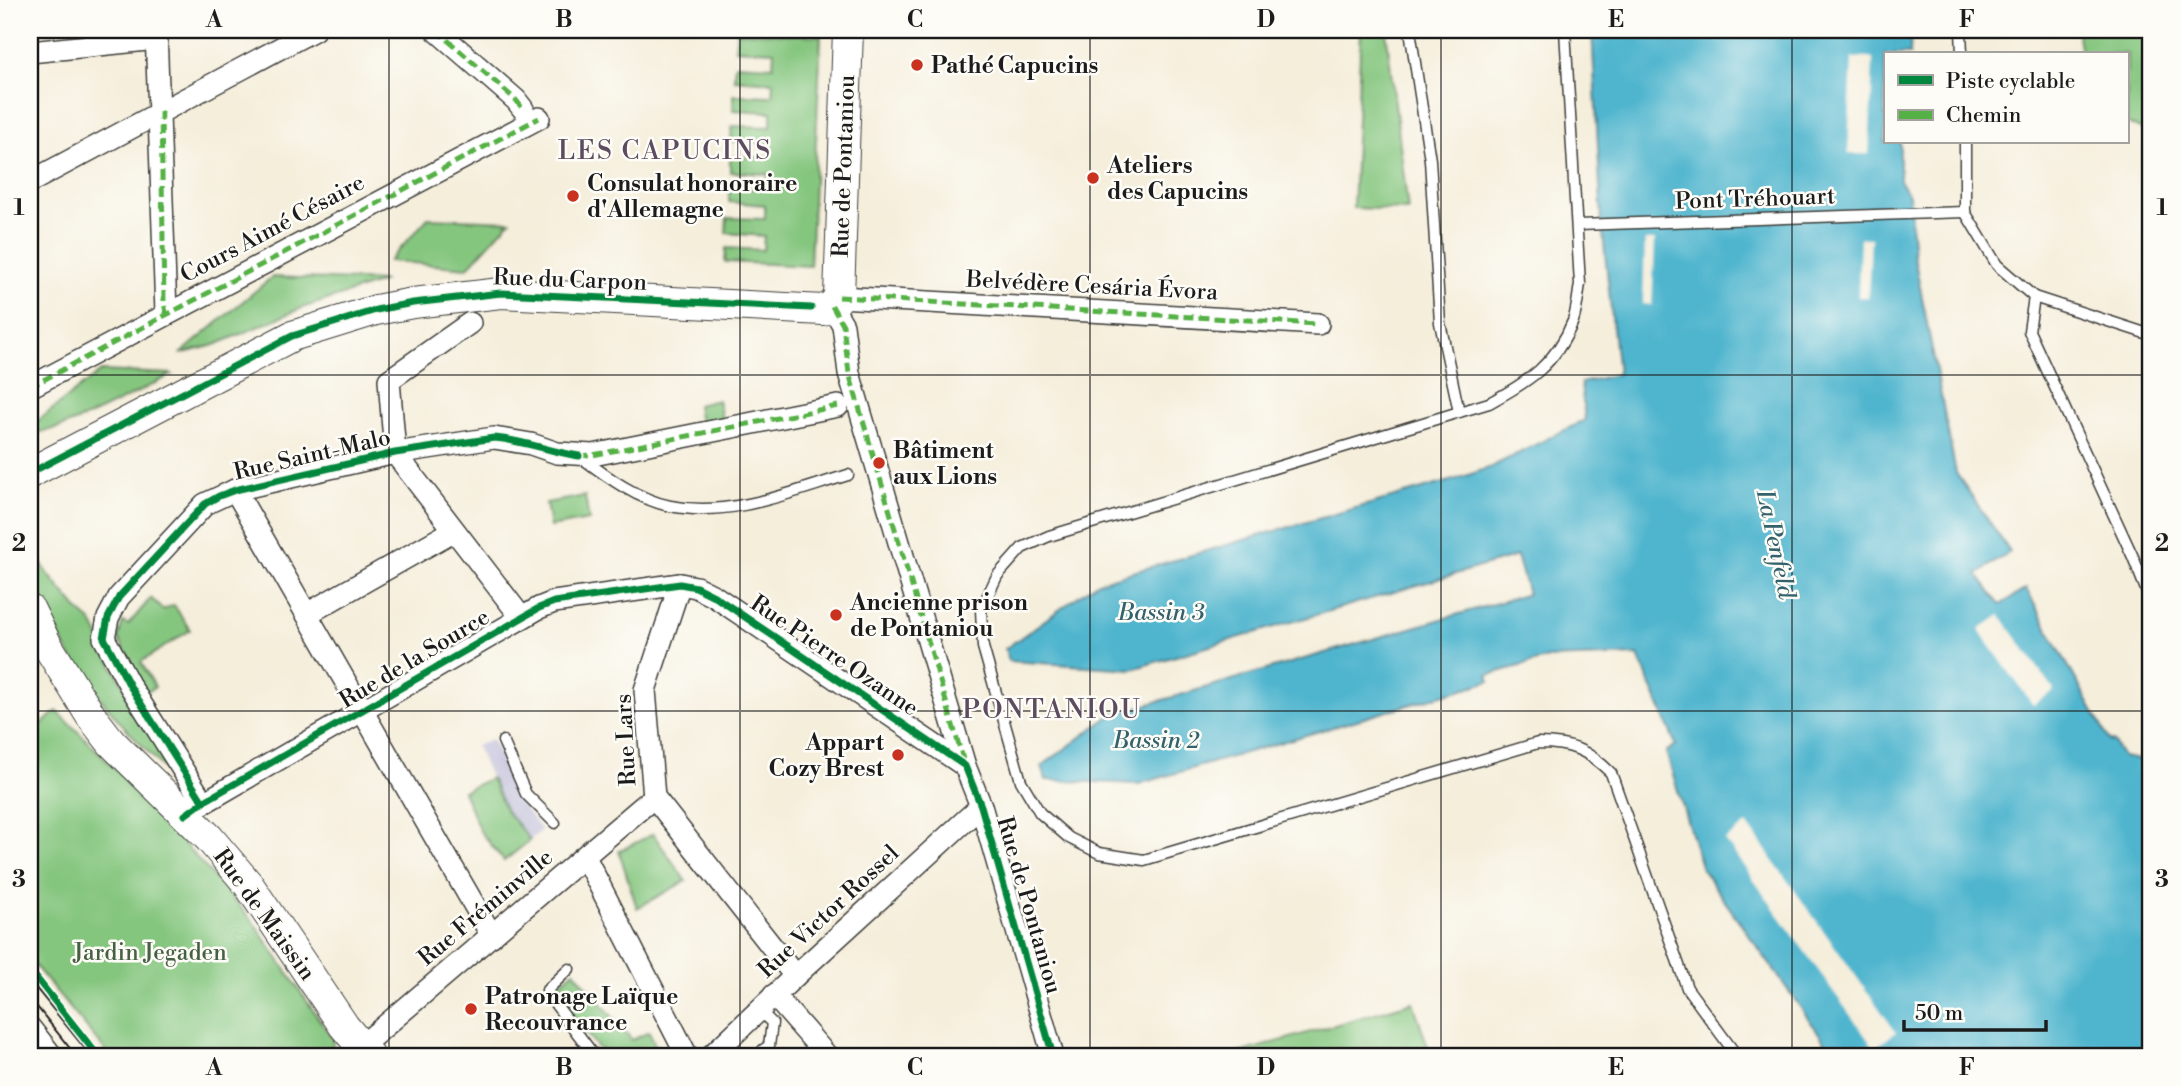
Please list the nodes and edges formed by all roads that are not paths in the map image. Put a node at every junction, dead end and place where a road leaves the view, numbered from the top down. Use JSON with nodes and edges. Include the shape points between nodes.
{"nodes":[{"id":1,"x":314,"y":30,"type":"edge"},
{"id":2,"x":436,"y":30,"type":"edge"},
{"id":3,"x":848,"y":30,"type":"edge"},
{"id":4,"x":1409,"y":30,"type":"edge"},
{"id":5,"x":1565,"y":30,"type":"edge"},
{"id":6,"x":1961,"y":30,"type":"edge"},
{"id":7,"x":157,"y":34,"type":"edge"},
{"id":8,"x":30,"y":52,"type":"edge"},
{"id":9,"x":1962,"y":52,"type":"edge"},
{"id":10,"x":161,"y":111,"type":"junction"},
{"id":11,"x":1965,"y":144,"type":"edge"},
{"id":12,"x":30,"y":183,"type":"edge"},
{"id":13,"x":1965,"y":212,"type":"junction"},
{"id":14,"x":1577,"y":226,"type":"junction"},
{"id":15,"x":2034,"y":297,"type":"junction"},
{"id":16,"x":847,"y":302,"type":"junction"},
{"id":17,"x":471,"y":309,"type":"junction"},
{"id":18,"x":166,"y":313,"type":"junction"},
{"id":19,"x":1318,"y":324,"type":"dead end"},
{"id":20,"x":2151,"y":335,"type":"edge"},
{"id":21,"x":30,"y":387,"type":"edge"},
{"id":22,"x":838,"y":406,"type":"dead end"},
{"id":23,"x":1459,"y":412,"type":"junction"},
{"id":24,"x":394,"y":453,"type":"junction"},
{"id":25,"x":579,"y":456,"type":"junction"},
{"id":26,"x":30,"y":473,"type":"edge"},
{"id":27,"x":848,"y":475,"type":"dead end"},
{"id":28,"x":234,"y":491,"type":"junction"},
{"id":29,"x":453,"y":531,"type":"junction"},
{"id":30,"x":680,"y":584,"type":"junction"},
{"id":31,"x":2151,"y":602,"type":"edge"},
{"id":32,"x":30,"y":610,"type":"edge"},
{"id":33,"x":307,"y":614,"type":"junction"},
{"id":34,"x":521,"y":617,"type":"junction"},
{"id":35,"x":362,"y":712,"type":"junction"},
{"id":36,"x":503,"y":741,"type":"dead end"},
{"id":37,"x":965,"y":766,"type":"junction"},
{"id":38,"x":654,"y":797,"type":"junction"},
{"id":39,"x":981,"y":806,"type":"junction"},
{"id":40,"x":194,"y":809,"type":"junction"},
{"id":41,"x":555,"y":823,"type":"dead end"},
{"id":42,"x":580,"y":851,"type":"junction"},
{"id":43,"x":492,"y":936,"type":"junction"},
{"id":44,"x":569,"y":969,"type":"dead end"},
{"id":45,"x":795,"y":975,"type":"junction"},
{"id":46,"x":767,"y":1003,"type":"junction"},
{"id":47,"x":30,"y":1029,"type":"edge"},
{"id":48,"x":360,"y":1053,"type":"edge"},
{"id":49,"x":718,"y":1053,"type":"edge"},
{"id":50,"x":593,"y":1054,"type":"dead end"},
{"id":51,"x":52,"y":1056,"type":"edge"},
{"id":52,"x":687,"y":1056,"type":"edge"},
{"id":53,"x":768,"y":1056,"type":"edge"},
{"id":54,"x":827,"y":1056,"type":"edge"},
{"id":55,"x":1053,"y":1056,"type":"edge"},
{"id":56,"x":1737,"y":1056,"type":"edge"}],
"edges":[{"from":1,"to":10,"type":"street"},
{"from":2,"to":18,"type":"street","name":"Cours Aimé Césaire","via":[[531,113]]},
{"from":3,"to":16,"type":"street","name":"Rue de Pontaniou"},
{"from":4,"to":23,"type":"lane","via":[[1430,160],[1440,323]]},
{"from":5,"to":14,"type":"lane"},
{"from":6,"to":9,"type":"lane"},
{"from":7,"to":8,"type":"street"},
{"from":7,"to":10,"type":"street"},
{"from":10,"to":12,"type":"street"},
{"from":10,"to":18,"type":"street"},
{"from":11,"to":13,"type":"lane"},
{"from":13,"to":14,"type":"lane","name":"Pont Tréhouart"},
{"from":13,"to":15,"type":"lane","via":[[1997,265]]},
{"from":14,"to":23,"type":"lane","via":[[1580,284],[1573,320],[1554,356],[1524,385]]},
{"from":15,"to":20,"type":"lane"},
{"from":15,"to":31,"type":"lane","via":[[2029,331]]},
{"from":16,"to":17,"type":"street","name":"Rue du Carpon","via":[[823,310],[506,293]]},
{"from":16,"to":19,"type":"street","name":"Belvédère Cesária Évora"},
{"from":16,"to":37,"type":"street","name":"Rue de Pontaniou","via":[[842,325],[849,373]]},
{"from":17,"to":24,"type":"street","via":[[390,380]]},
{"from":17,"to":26,"type":"street","name":"Rue du Carpon","via":[[376,310],[292,336]]},
{"from":18,"to":21,"type":"street","name":"Cours Aimé Césaire"},
{"from":22,"to":25,"type":"street","name":"Rue Saint-Malo"},
{"from":23,"to":56,"type":"lane","via":[[1022,548],[997,576],[981,610],[983,647],[1021,781],[1040,813],[1069,838],[1099,853],[1144,860],[1538,743],[1563,743],[1597,758],[1611,773],[1687,988]]},
{"from":24,"to":25,"type":"street","name":"Rue Saint-Malo","via":[[494,438]]},
{"from":24,"to":28,"type":"street","name":"Rue Saint-Malo"},
{"from":24,"to":29,"type":"street"},
{"from":25,"to":27,"type":"lane","via":[[641,496],[688,508],[744,506]]},
{"from":28,"to":33,"type":"street"},
{"from":28,"to":40,"type":"street","name":"Rue Saint-Malo","via":[[205,504],[119,597],[104,638]]},
{"from":29,"to":33,"type":"street"},
{"from":29,"to":34,"type":"street"},
{"from":30,"to":34,"type":"street","name":"Rue de la Source","via":[[554,603]]},
{"from":30,"to":37,"type":"street","name":"Rue Pierre Ozanne","via":[[714,596]]},
{"from":30,"to":38,"type":"street","name":"Rue Lars","via":[[645,690]]},
{"from":32,"to":40,"type":"street","name":"Rue de Maissin","via":[[54,656],[112,743]]},
{"from":33,"to":35,"type":"street"},
{"from":34,"to":35,"type":"street","name":"Rue de la Source"},
{"from":35,"to":40,"type":"street","name":"Rue de la Source"},
{"from":35,"to":43,"type":"street"},
{"from":36,"to":41,"type":"lane","via":[[526,794]]},
{"from":37,"to":39,"type":"street","name":"Rue de Pontaniou"},
{"from":38,"to":42,"type":"street","name":"Rue Fréminville"},
{"from":38,"to":45,"type":"street","name":"Rue Lars"},
{"from":39,"to":45,"type":"street","name":"Rue Victor Rossel"},
{"from":39,"to":55,"type":"street","name":"Rue de Pontaniou"},
{"from":40,"to":48,"type":"street","name":"Rue de Maissin","via":[[209,838],[248,884]]},
{"from":42,"to":43,"type":"street","name":"Rue Fréminville"},
{"from":42,"to":52,"type":"street"},
{"from":43,"to":48,"type":"street","name":"Rue Fréminville"},
{"from":44,"to":50,"type":"lane","via":[[547,990]]},
{"from":45,"to":46,"type":"street","name":"Rue Victor Rossel"},
{"from":46,"to":49,"type":"street","name":"Rue Victor Rossel"},
{"from":46,"to":53,"type":"lane","via":[[772,1023],[769,1046],[763,1051]]},
{"from":46,"to":54,"type":"street"},
{"from":47,"to":51,"type":"street"}]}
